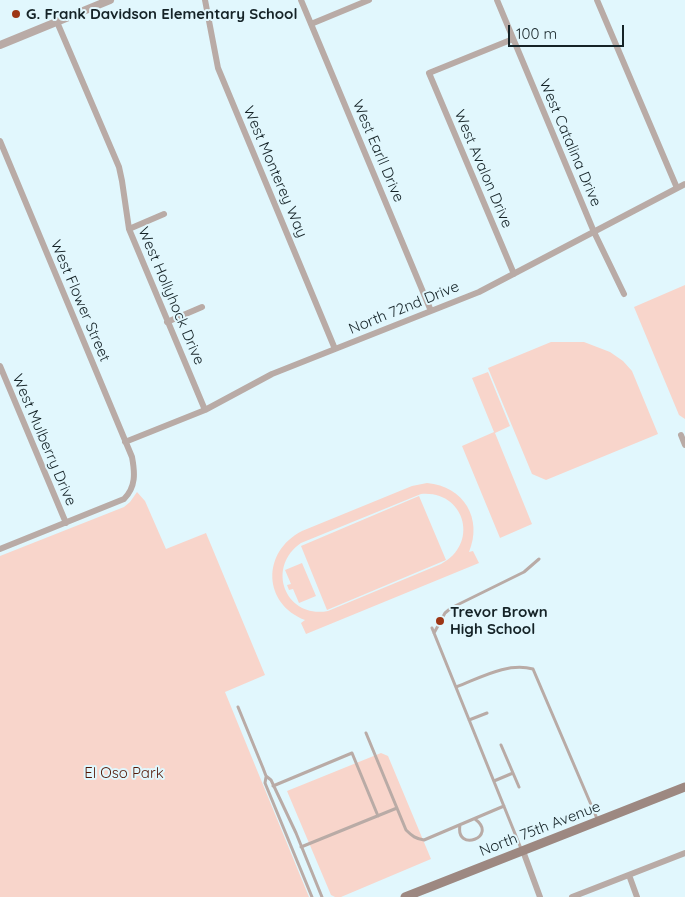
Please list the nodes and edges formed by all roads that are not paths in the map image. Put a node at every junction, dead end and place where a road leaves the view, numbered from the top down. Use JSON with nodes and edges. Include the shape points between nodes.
{"nodes":[{"id":1,"x":109,"y":0,"type":"edge"},
{"id":2,"x":205,"y":0,"type":"edge"},
{"id":3,"x":301,"y":0,"type":"edge"},
{"id":4,"x":369,"y":0,"type":"edge"},
{"id":5,"x":497,"y":0,"type":"edge"},
{"id":6,"x":597,"y":0,"type":"edge"},
{"id":7,"x":57,"y":22,"type":"junction"},
{"id":8,"x":311,"y":24,"type":"junction"},
{"id":9,"x":513,"y":39,"type":"junction"},
{"id":10,"x":0,"y":45,"type":"edge"},
{"id":11,"x":0,"y":142,"type":"edge"},
{"id":12,"x":685,"y":184,"type":"edge"},
{"id":13,"x":676,"y":188,"type":"junction"},
{"id":14,"x":164,"y":214,"type":"dead end"},
{"id":15,"x":128,"y":229,"type":"junction"},
{"id":16,"x":594,"y":232,"type":"junction"},
{"id":17,"x":514,"y":274,"type":"junction"},
{"id":18,"x":624,"y":294,"type":"dead end"},
{"id":19,"x":202,"y":307,"type":"dead end"},
{"id":20,"x":431,"y":311,"type":"junction"},
{"id":21,"x":167,"y":322,"type":"junction"},
{"id":22,"x":335,"y":349,"type":"junction"},
{"id":23,"x":0,"y":366,"type":"edge"},
{"id":24,"x":205,"y":410,"type":"junction"},
{"id":25,"x":683,"y":434,"type":"edge"},
{"id":26,"x":125,"y":442,"type":"junction"},
{"id":27,"x":685,"y":445,"type":"edge"},
{"id":28,"x":66,"y":524,"type":"junction"},
{"id":29,"x":0,"y":549,"type":"edge"},
{"id":30,"x":539,"y":559,"type":"dead end"},
{"id":31,"x":432,"y":628,"type":"dead end"},
{"id":32,"x":434,"y":634,"type":"junction"},
{"id":33,"x":456,"y":687,"type":"junction"},
{"id":34,"x":238,"y":707,"type":"dead end"},
{"id":35,"x":487,"y":713,"type":"dead end"},
{"id":36,"x":469,"y":720,"type":"junction"},
{"id":37,"x":366,"y":733,"type":"dead end"},
{"id":38,"x":501,"y":744,"type":"dead end"},
{"id":39,"x":512,"y":773,"type":"junction"},
{"id":40,"x":266,"y":776,"type":"junction"},
{"id":41,"x":494,"y":781,"type":"junction"},
{"id":42,"x":273,"y":786,"type":"junction"},
{"id":43,"x":519,"y":787,"type":"dead end"},
{"id":44,"x":685,"y":787,"type":"edge"},
{"id":45,"x":504,"y":806,"type":"junction"},
{"id":46,"x":397,"y":808,"type":"junction"},
{"id":47,"x":378,"y":816,"type":"junction"},
{"id":48,"x":475,"y":818,"type":"junction"},
{"id":49,"x":598,"y":822,"type":"junction"},
{"id":50,"x":460,"y":825,"type":"junction"},
{"id":51,"x":302,"y":847,"type":"junction"},
{"id":52,"x":523,"y":851,"type":"junction"},
{"id":53,"x":685,"y":853,"type":"edge"},
{"id":54,"x":629,"y":875,"type":"junction"},
{"id":55,"x":312,"y":897,"type":"edge"},
{"id":56,"x":322,"y":897,"type":"edge"},
{"id":57,"x":405,"y":897,"type":"edge"},
{"id":58,"x":540,"y":897,"type":"edge"},
{"id":59,"x":572,"y":897,"type":"edge"},
{"id":60,"x":637,"y":897,"type":"edge"}],
"edges":[{"from":1,"to":7,"type":"street"},
{"from":2,"to":22,"type":"street","name":"West Monterey Way","via":[[218,68]]},
{"from":3,"to":8,"type":"street","name":"West Earll Drive"},
{"from":4,"to":8,"type":"street"},
{"from":5,"to":9,"type":"street","name":"West Catalina Drive"},
{"from":6,"to":13,"type":"street"},
{"from":7,"to":10,"type":"street"},
{"from":7,"to":15,"type":"street","name":"West Hollyhock Drive","via":[[119,167]]},
{"from":8,"to":20,"type":"street","name":"West Earll Drive"},
{"from":9,"to":16,"type":"street","name":"West Catalina Drive"},
{"from":9,"to":17,"type":"street","name":"West Avalon Drive","via":[[429,73]]},
{"from":11,"to":26,"type":"street","name":"West Flower Street"},
{"from":12,"to":13,"type":"street","name":"North 72nd Drive"},
{"from":13,"to":16,"type":"street","name":"North 72nd Drive"},
{"from":14,"to":15,"type":"street"},
{"from":15,"to":21,"type":"street","name":"West Hollyhock Drive"},
{"from":16,"to":17,"type":"street","name":"North 72nd Drive"},
{"from":16,"to":18,"type":"street","name":"West Catalina Drive"},
{"from":17,"to":20,"type":"street","name":"North 72nd Drive"},
{"from":19,"to":21,"type":"street"},
{"from":20,"to":22,"type":"street","name":"North 72nd Drive"},
{"from":21,"to":24,"type":"street","name":"West Hollyhock Drive"},
{"from":22,"to":24,"type":"street","name":"North 72nd Drive","via":[[272,374]]},
{"from":23,"to":28,"type":"street","name":"West Mulberry Drive"},
{"from":24,"to":26,"type":"street","name":"North 72nd Drive"},
{"from":25,"to":27,"type":"street"},
{"from":26,"to":28,"type":"street","name":"West Flower Street","via":[[134,471],[133,487],[128,494],[124,499]]},
{"from":28,"to":29,"type":"street"},
{"from":30,"to":32,"type":"lane","via":[[524,572],[451,608]]},
{"from":31,"to":32,"type":"lane"},
{"from":32,"to":33,"type":"lane"},
{"from":33,"to":36,"type":"lane"},
{"from":33,"to":49,"type":"lane","via":[[505,668],[533,669]]},
{"from":34,"to":40,"type":"lane"},
{"from":35,"to":36,"type":"lane"},
{"from":36,"to":41,"type":"lane"},
{"from":37,"to":46,"type":"lane"},
{"from":38,"to":39,"type":"lane"},
{"from":39,"to":41,"type":"lane"},
{"from":39,"to":43,"type":"lane"},
{"from":40,"to":42,"type":"lane"},
{"from":40,"to":55,"type":"lane","via":[[265,783]]},
{"from":41,"to":45,"type":"lane"},
{"from":42,"to":47,"type":"lane","via":[[352,753]]},
{"from":42,"to":51,"type":"lane"},
{"from":44,"to":49,"type":"main road","name":"North 75th Avenue"},
{"from":45,"to":48,"type":"lane"},
{"from":45,"to":52,"type":"lane"},
{"from":46,"to":47,"type":"lane"},
{"from":46,"to":50,"type":"lane","via":[[406,830],[418,839],[424,840]]},
{"from":47,"to":51,"type":"lane"},
{"from":48,"to":50,"type":"lane"},
{"from":48,"to":50,"type":"lane","via":[[482,828],[481,835],[475,840],[467,841],[461,836]]},
{"from":49,"to":52,"type":"main road","name":"North 75th Avenue"},
{"from":51,"to":56,"type":"lane"},
{"from":52,"to":57,"type":"main road","name":"North 75th Avenue"},
{"from":52,"to":58,"type":"street"},
{"from":53,"to":54,"type":"street"},
{"from":54,"to":59,"type":"street"},
{"from":54,"to":60,"type":"street"}]}
